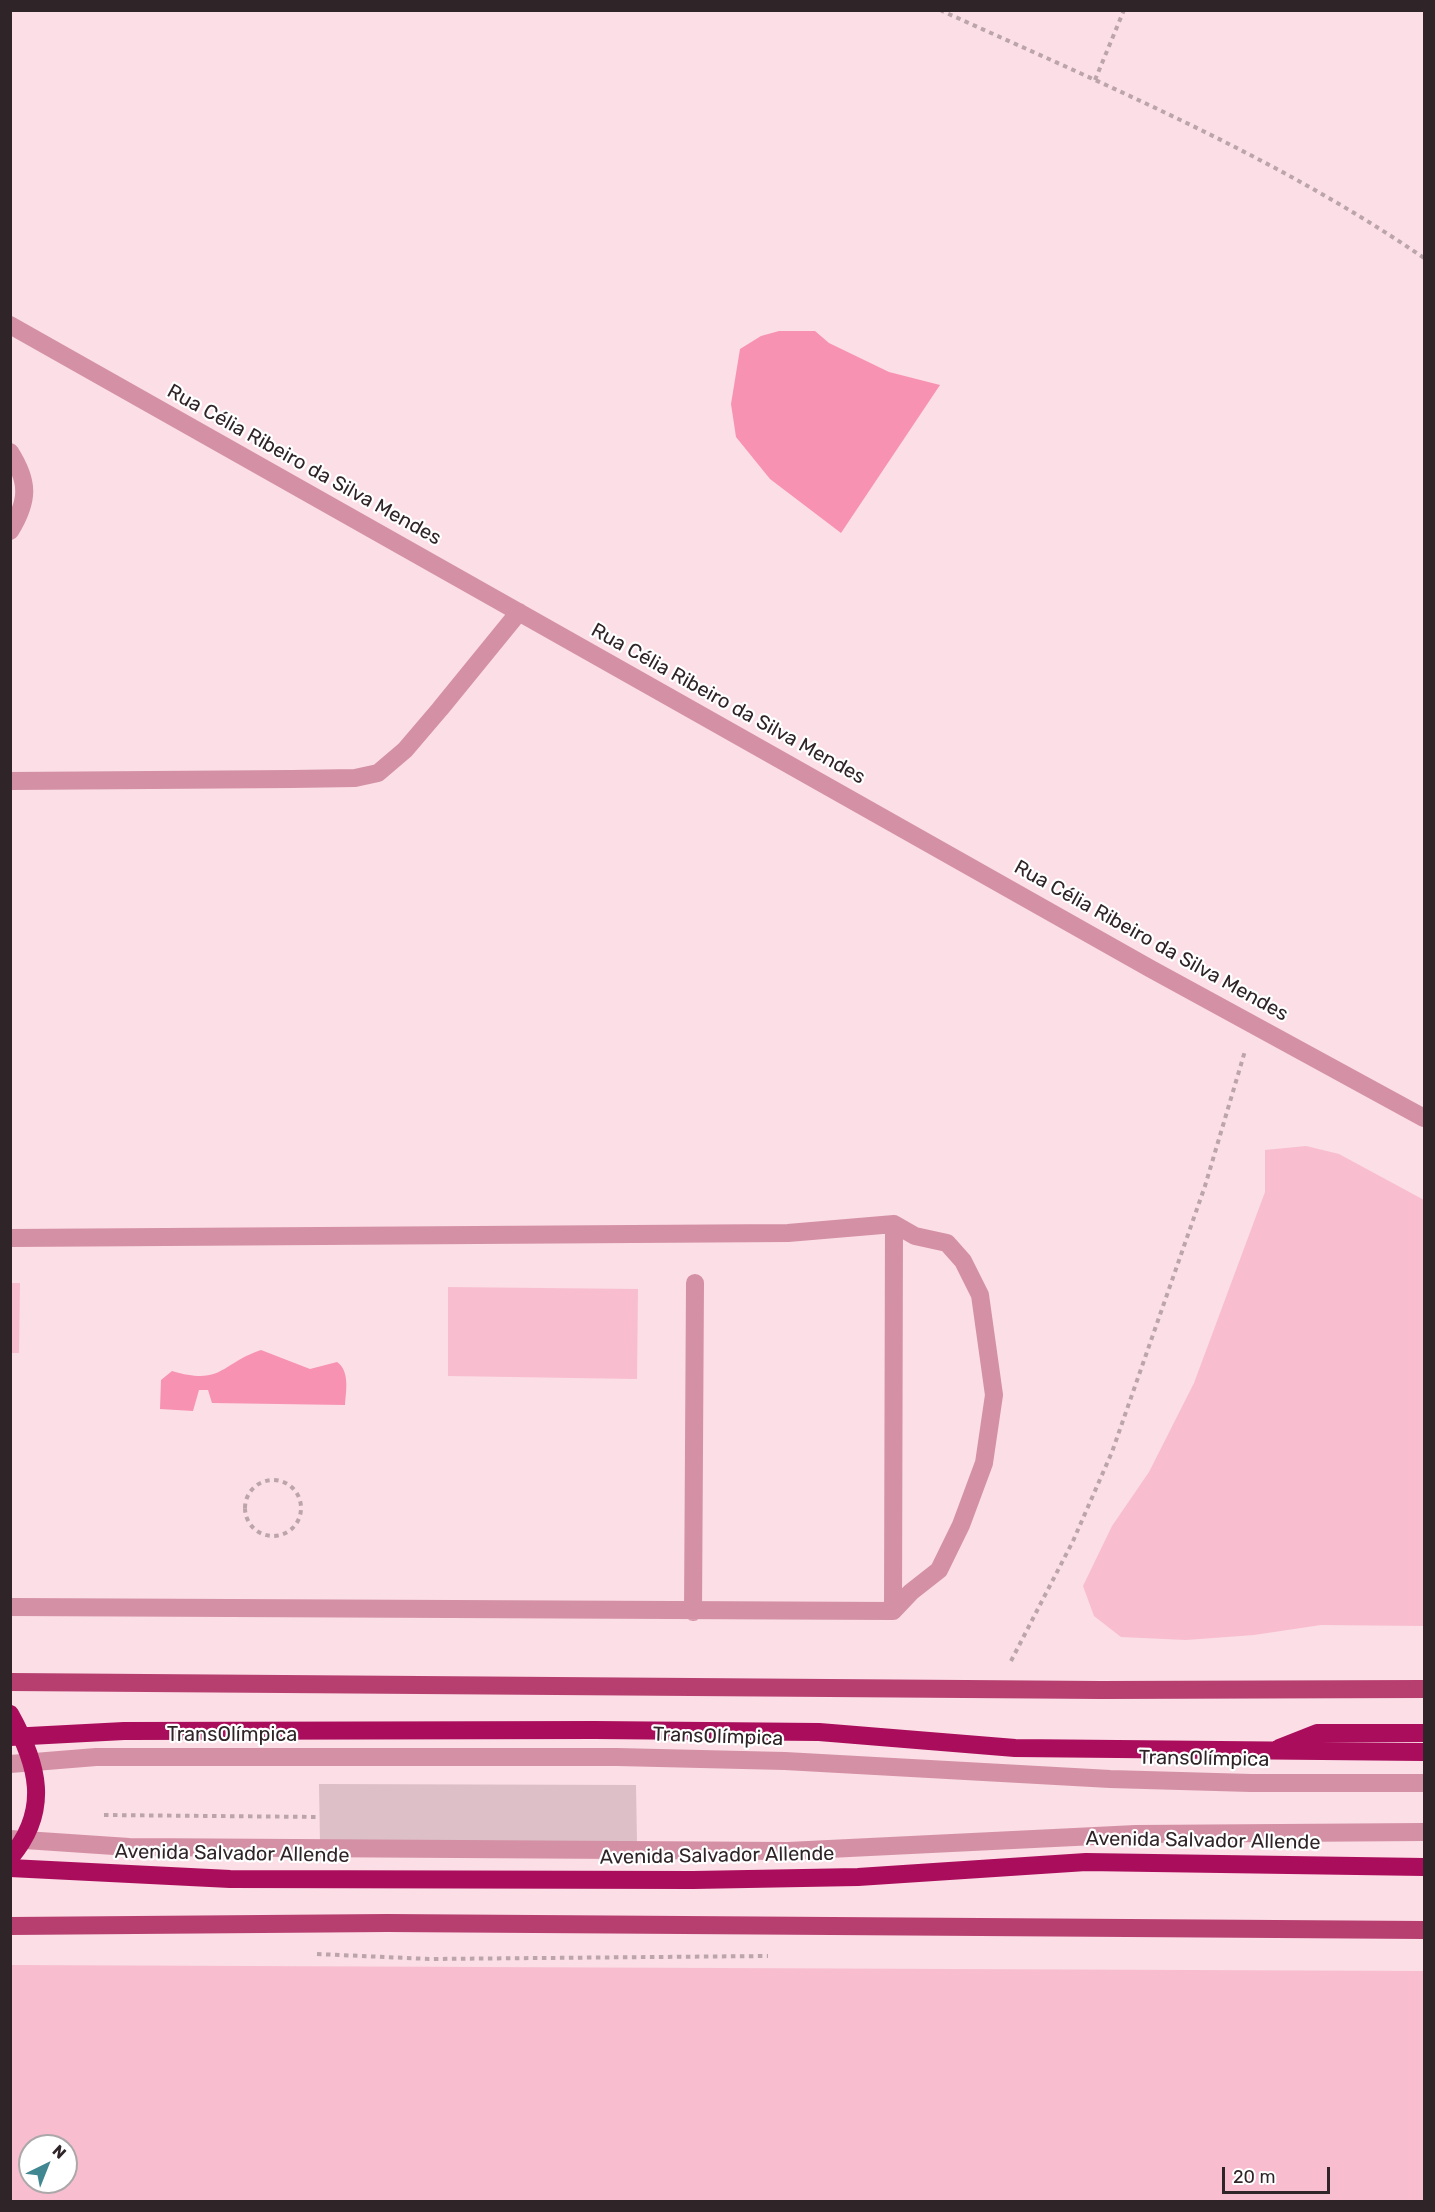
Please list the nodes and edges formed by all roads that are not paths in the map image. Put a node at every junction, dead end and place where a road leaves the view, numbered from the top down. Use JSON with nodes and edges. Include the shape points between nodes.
{"nodes":[{"id":1,"x":10,"y":325,"type":"edge"},
{"id":2,"x":10,"y":452,"type":"edge"},
{"id":3,"x":10,"y":531,"type":"edge"},
{"id":4,"x":519,"y":612,"type":"junction"},
{"id":5,"x":10,"y":781,"type":"edge"},
{"id":6,"x":1425,"y":1118,"type":"edge"},
{"id":7,"x":894,"y":1224,"type":"junction"},
{"id":8,"x":10,"y":1238,"type":"edge"},
{"id":9,"x":695,"y":1283,"type":"dead end"},
{"id":10,"x":10,"y":1607,"type":"edge"},
{"id":11,"x":893,"y":1611,"type":"junction"},
{"id":12,"x":693,"y":1612,"type":"junction"},
{"id":13,"x":10,"y":1682,"type":"edge"},
{"id":14,"x":1425,"y":1689,"type":"edge"},
{"id":15,"x":10,"y":1714,"type":"edge"},
{"id":16,"x":1425,"y":1733,"type":"edge"},
{"id":17,"x":16,"y":1736,"type":"edge"},
{"id":18,"x":1271,"y":1752,"type":"junction"},
{"id":19,"x":1425,"y":1752,"type":"edge"},
{"id":20,"x":34,"y":1762,"type":"junction"},
{"id":21,"x":10,"y":1764,"type":"edge"},
{"id":22,"x":1425,"y":1784,"type":"edge"},
{"id":23,"x":1425,"y":1832,"type":"edge"},
{"id":24,"x":18,"y":1840,"type":"edge"},
{"id":25,"x":10,"y":1858,"type":"edge"},
{"id":26,"x":1425,"y":1867,"type":"edge"},
{"id":27,"x":10,"y":1868,"type":"edge"},
{"id":28,"x":10,"y":1926,"type":"edge"},
{"id":29,"x":1425,"y":1930,"type":"edge"}],
"edges":[{"from":1,"to":4,"type":"street","name":"Rua Célia Ribeiro da Silva Mendes"},
{"from":2,"to":3,"type":"street","via":[[23,475],[25,491],[24,504]]},
{"from":4,"to":5,"type":"street","via":[[405,750],[378,773],[345,778]]},
{"from":4,"to":6,"type":"street","name":"Rua Célia Ribeiro da Silva Mendes"},
{"from":7,"to":8,"type":"street","via":[[788,1233]]},
{"from":7,"to":11,"type":"street"},
{"from":7,"to":11,"type":"street","via":[[915,1236],[947,1243],[963,1261],[980,1295],[994,1395],[984,1463],[961,1525],[939,1570]]},
{"from":9,"to":12,"type":"street"},
{"from":10,"to":12,"type":"street"},
{"from":11,"to":12,"type":"street"},
{"from":13,"to":14,"type":"main road"},
{"from":15,"to":17,"type":"highway"},
{"from":16,"to":18,"type":"highway","via":[[1317,1733]]},
{"from":17,"to":18,"type":"highway","via":[[296,1729],[819,1732],[1015,1748]]},
{"from":17,"to":20,"type":"highway"},
{"from":18,"to":19,"type":"highway"},
{"from":20,"to":21,"type":"street","name":"TransOlímpica"},
{"from":20,"to":22,"type":"street","name":"TransOlímpica","via":[[96,1757],[617,1757],[785,1761],[1110,1779]]},
{"from":20,"to":24,"type":"highway","via":[[35,1810]]},
{"from":23,"to":24,"type":"street","via":[[1136,1834],[788,1851],[129,1848]]},
{"from":24,"to":25,"type":"highway"},
{"from":26,"to":27,"type":"highway","name":"Avenida Salvador Allende","via":[[1086,1862],[858,1877],[693,1880],[230,1879]]},
{"from":28,"to":29,"type":"main road","via":[[387,1923]]}]}
